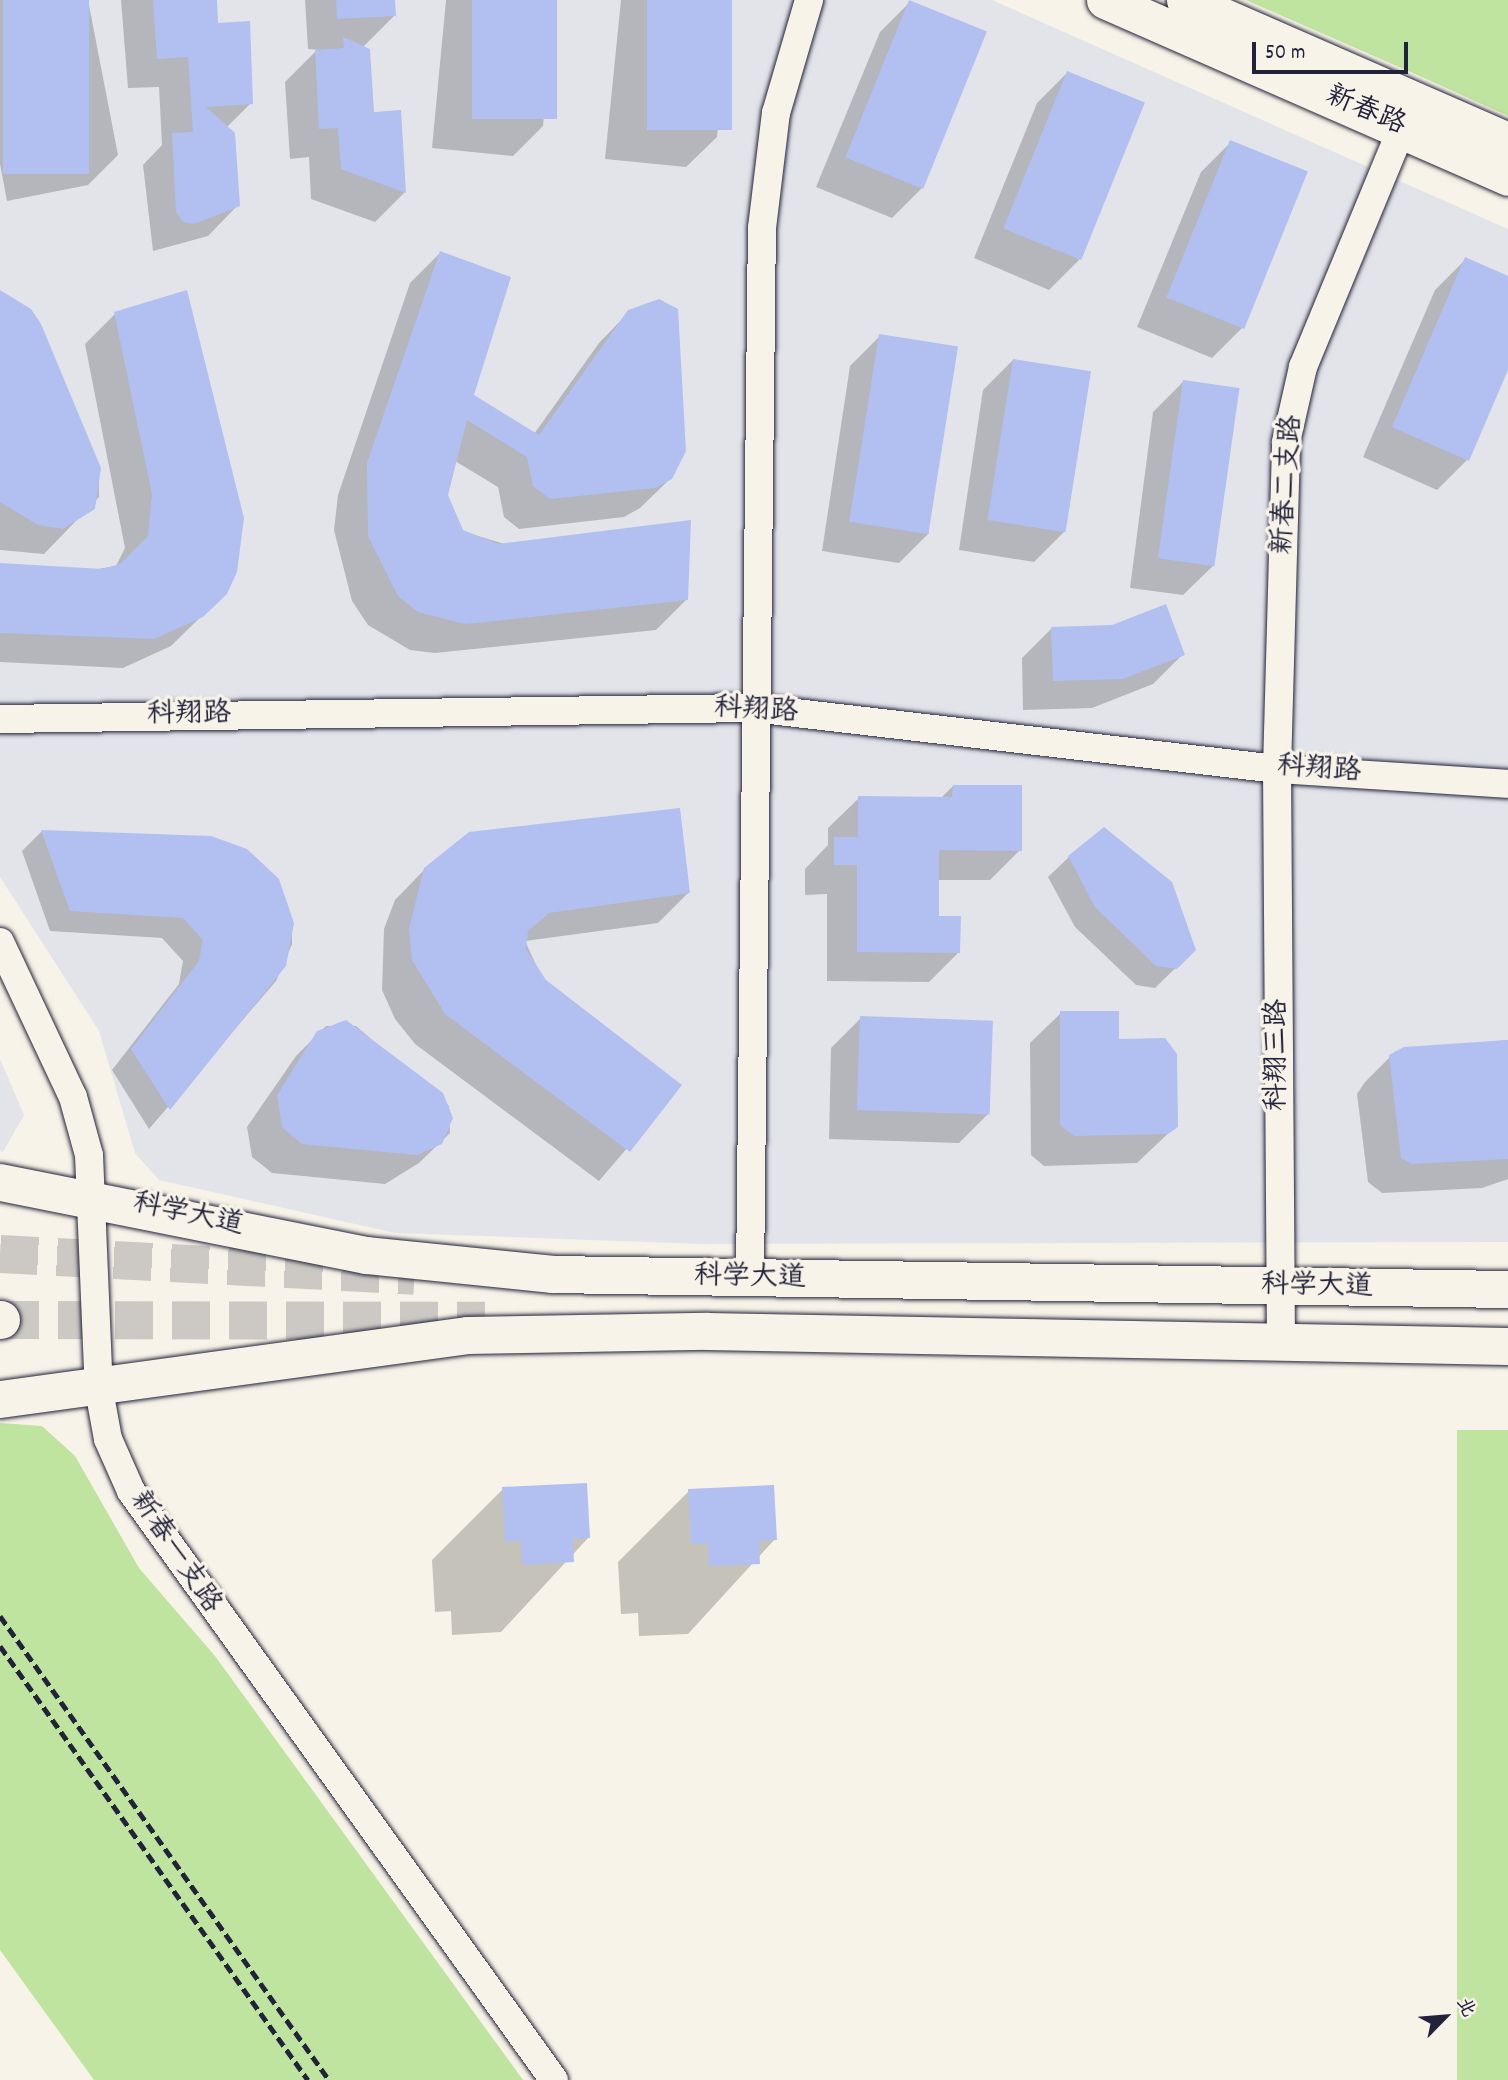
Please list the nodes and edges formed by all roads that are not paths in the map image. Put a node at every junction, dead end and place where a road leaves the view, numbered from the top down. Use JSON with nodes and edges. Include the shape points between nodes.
{"nodes":[{"id":1,"x":809,"y":0,"type":"edge"},
{"id":2,"x":1105,"y":0,"type":"edge"},
{"id":3,"x":1185,"y":0,"type":"edge"},
{"id":4,"x":1409,"y":113,"type":"junction"},
{"id":5,"x":1508,"y":141,"type":"edge"},
{"id":6,"x":1508,"y":177,"type":"edge"},
{"id":7,"x":753,"y":708,"type":"junction"},
{"id":8,"x":0,"y":719,"type":"edge"},
{"id":9,"x":1278,"y":769,"type":"junction"},
{"id":10,"x":1508,"y":784,"type":"edge"},
{"id":11,"x":0,"y":942,"type":"edge"},
{"id":12,"x":0,"y":1182,"type":"edge"},
{"id":13,"x":94,"y":1196,"type":"junction"},
{"id":14,"x":681,"y":1277,"type":"junction"},
{"id":15,"x":750,"y":1279,"type":"junction"},
{"id":16,"x":1281,"y":1287,"type":"junction"},
{"id":17,"x":1508,"y":1289,"type":"edge"},
{"id":18,"x":676,"y":1331,"type":"junction"},
{"id":19,"x":1281,"y":1341,"type":"junction"},
{"id":20,"x":1508,"y":1346,"type":"edge"},
{"id":21,"x":99,"y":1390,"type":"junction"},
{"id":22,"x":0,"y":1399,"type":"edge"},
{"id":23,"x":554,"y":2080,"type":"edge"}],
"edges":[{"from":1,"to":7,"type":"street","via":[[776,113],[762,228]]},
{"from":2,"to":4,"type":"main road","name":"新春路"},
{"from":3,"to":4,"type":"main road","name":"新春路"},
{"from":4,"to":5,"type":"main road","name":"新春路"},
{"from":4,"to":6,"type":"main road","name":"新春路"},
{"from":4,"to":9,"type":"street","name":"新春二支路","via":[[1303,367],[1286,443]]},
{"from":7,"to":8,"type":"street","name":"科翔路"},
{"from":7,"to":9,"type":"street","name":"科翔路"},
{"from":7,"to":15,"type":"street"},
{"from":9,"to":10,"type":"street","name":"科翔路"},
{"from":9,"to":16,"type":"street","name":"科翔三路"},
{"from":11,"to":13,"type":"street","name":"新春一支路","via":[[73,1097]]},
{"from":12,"to":13,"type":"main road","name":"科学大道"},
{"from":13,"to":14,"type":"main road","name":"科学大道","via":[[366,1255],[475,1269]]},
{"from":13,"to":21,"type":"street","name":"新春一支路"},
{"from":14,"to":15,"type":"main road","name":"科学大道"},
{"from":14,"to":18,"type":"main road","via":[[697,1287],[700,1311]]},
{"from":15,"to":16,"type":"main road","name":"科学大道"},
{"from":16,"to":17,"type":"main road","name":"科学大道"},
{"from":16,"to":19,"type":"street","name":"科翔三路"},
{"from":18,"to":19,"type":"main road","name":"科学大道"},
{"from":18,"to":21,"type":"main road","name":"科学大道","via":[[375,1343]]},
{"from":19,"to":20,"type":"main road","name":"科学大道"},
{"from":21,"to":22,"type":"main road","name":"科学大道"},
{"from":21,"to":23,"type":"street","name":"新春一支路","via":[[108,1439],[160,1538]]}]}
